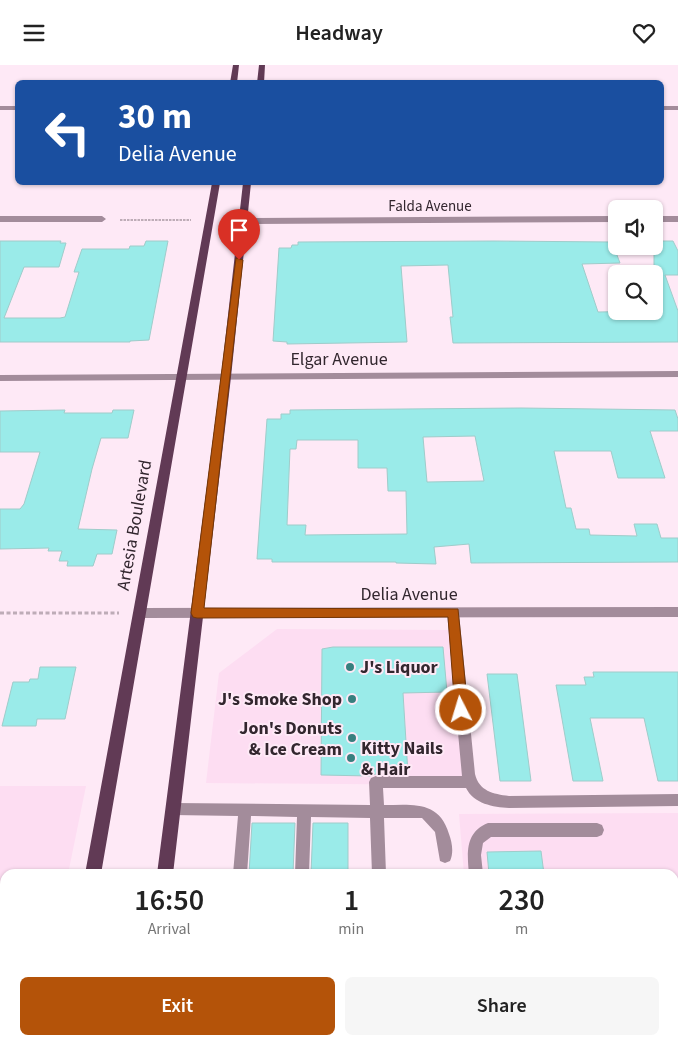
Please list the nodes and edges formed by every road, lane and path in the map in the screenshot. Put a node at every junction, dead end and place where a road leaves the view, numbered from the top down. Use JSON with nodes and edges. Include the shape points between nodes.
{"nodes":[{"id":1,"x":236,"y":65,"type":"edge"},
{"id":2,"x":262,"y":65,"type":"edge"},
{"id":3,"x":234,"y":80,"type":"edge"},
{"id":4,"x":260,"y":80,"type":"edge"},
{"id":5,"x":0,"y":108,"type":"edge"},
{"id":6,"x":15,"y":108,"type":"edge"},
{"id":7,"x":664,"y":108,"type":"edge"},
{"id":8,"x":678,"y":108,"type":"edge"},
{"id":9,"x":216,"y":185,"type":"edge"},
{"id":10,"x":247,"y":185,"type":"edge"},
{"id":11,"x":0,"y":219,"type":"edge"},
{"id":12,"x":102,"y":219,"type":"joint"},
{"id":13,"x":608,"y":219,"type":"edge"},
{"id":14,"x":663,"y":219,"type":"edge"},
{"id":15,"x":678,"y":219,"type":"edge"},
{"id":16,"x":210,"y":220,"type":"junction"},
{"id":17,"x":244,"y":221,"type":"junction"},
{"id":18,"x":678,"y":374,"type":"edge"},
{"id":19,"x":181,"y":377,"type":"junction"},
{"id":20,"x":226,"y":377,"type":"junction"},
{"id":21,"x":0,"y":378,"type":"edge"},
{"id":22,"x":678,"y":612,"type":"edge"},
{"id":23,"x":0,"y":613,"type":"edge"},
{"id":24,"x":141,"y":613,"type":"junction"},
{"id":25,"x":197,"y":613,"type":"junction"},
{"id":26,"x":453,"y":613,"type":"junction"},
{"id":27,"x":469,"y":782,"type":"junction"},
{"id":28,"x":678,"y":800,"type":"edge"},
{"id":29,"x":173,"y":809,"type":"junction"},
{"id":30,"x":245,"y":810,"type":"junction"},
{"id":31,"x":304,"y":811,"type":"junction"},
{"id":32,"x":377,"y":811,"type":"junction"},
{"id":33,"x":597,"y":831,"type":"dead end"},
{"id":34,"x":445,"y":856,"type":"dead end"},
{"id":35,"x":94,"y":869,"type":"edge"},
{"id":36,"x":166,"y":869,"type":"edge"},
{"id":37,"x":240,"y":869,"type":"edge"},
{"id":38,"x":302,"y":869,"type":"edge"},
{"id":39,"x":378,"y":869,"type":"edge"},
{"id":40,"x":475,"y":869,"type":"edge"}],
"edges":[{"from":1,"to":3,"type":"main road"},
{"from":2,"to":4,"type":"main road"},
{"from":5,"to":6,"type":"street"},
{"from":7,"to":8,"type":"street"},
{"from":9,"to":16,"type":"main road","name":"Artesia Boulevard"},
{"from":10,"to":17,"type":"main road"},
{"from":11,"to":12,"type":"street"},
{"from":12,"to":16,"type":"path"},
{"from":13,"to":17,"type":"street","name":"Falda Avenue"},
{"from":14,"to":15,"type":"street"},
{"from":16,"to":19,"type":"main road","name":"Artesia Boulevard"},
{"from":17,"to":20,"type":"main road"},
{"from":18,"to":20,"type":"street","name":"Elgar Avenue"},
{"from":19,"to":20,"type":"street","name":"Elgar Avenue"},
{"from":19,"to":21,"type":"street","name":"Elgar Avenue"},
{"from":19,"to":24,"type":"main road","name":"Artesia Boulevard"},
{"from":20,"to":25,"type":"main road"},
{"from":22,"to":26,"type":"street","name":"Delia Avenue"},
{"from":23,"to":24,"type":"path"},
{"from":24,"to":25,"type":"street","name":"Delia Avenue"},
{"from":24,"to":35,"type":"main road","name":"Artesia Boulevard"},
{"from":25,"to":26,"type":"street","name":"Delia Avenue"},
{"from":25,"to":29,"type":"main road"},
{"from":26,"to":27,"type":"lane"},
{"from":27,"to":28,"type":"lane","via":[[478,795],[497,802]]},
{"from":27,"to":32,"type":"lane","via":[[376,782]]},
{"from":29,"to":30,"type":"lane"},
{"from":29,"to":36,"type":"main road"},
{"from":30,"to":31,"type":"lane"},
{"from":30,"to":37,"type":"lane"},
{"from":31,"to":32,"type":"lane"},
{"from":31,"to":38,"type":"lane"},
{"from":32,"to":34,"type":"lane","via":[[424,812],[436,819],[443,833]]},
{"from":32,"to":39,"type":"lane"},
{"from":33,"to":40,"type":"lane","via":[[488,829],[476,840]]}]}
